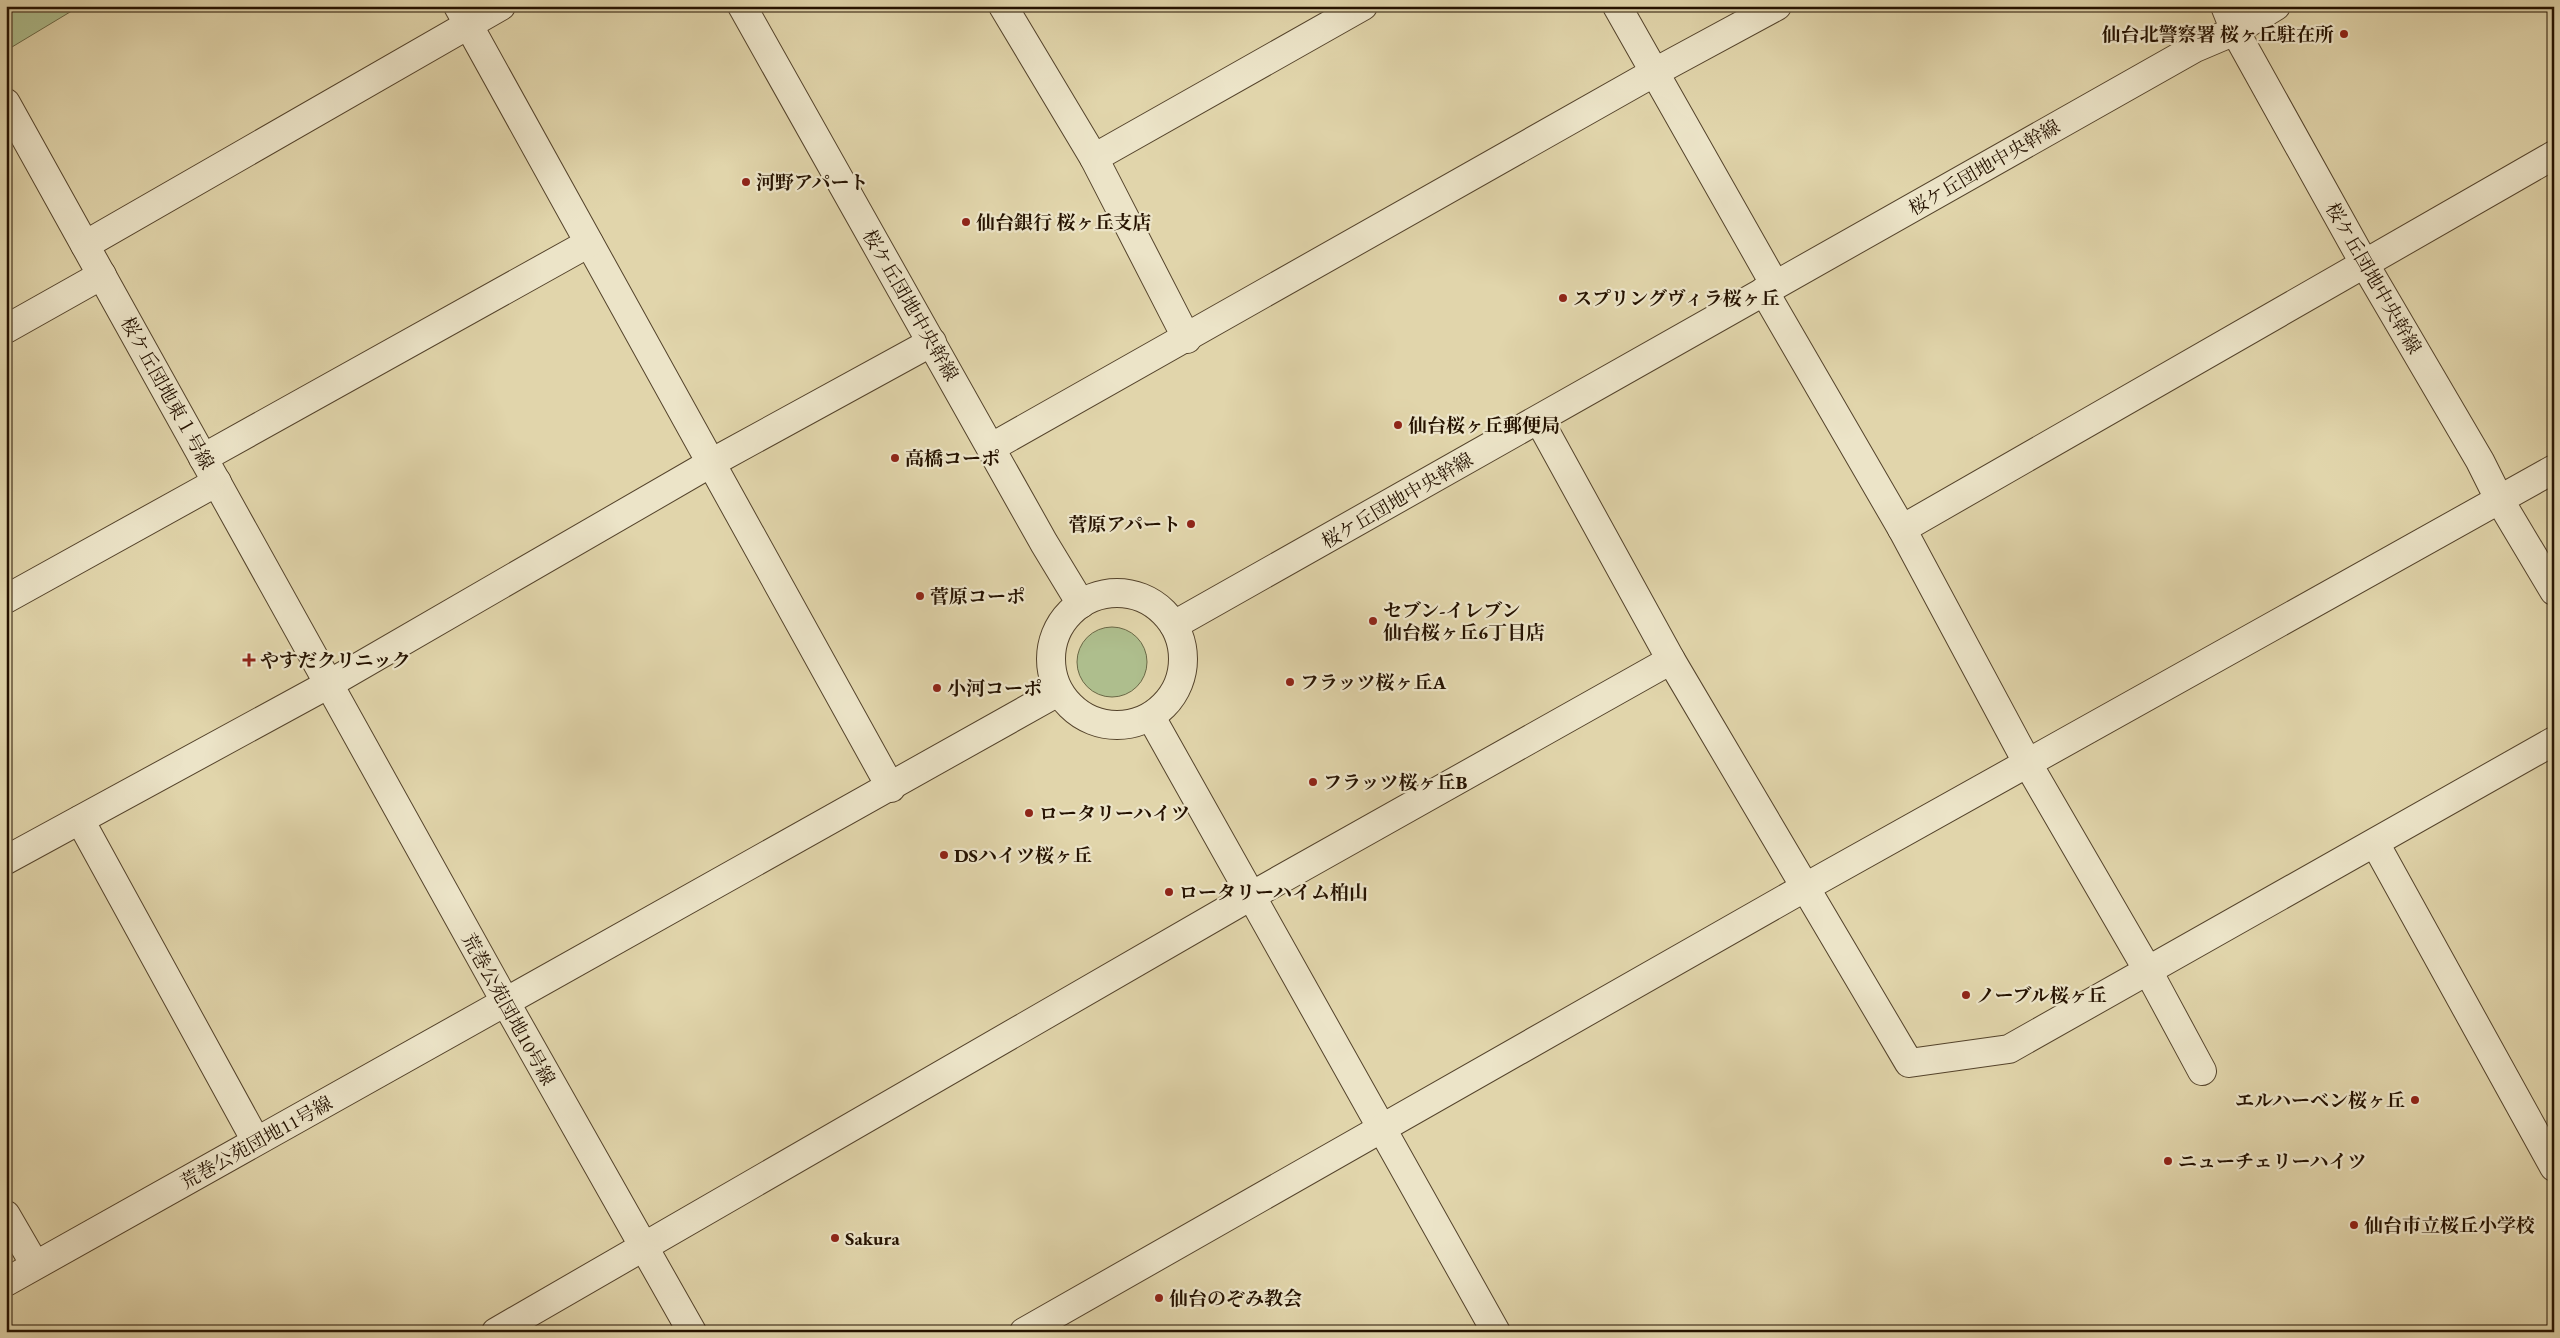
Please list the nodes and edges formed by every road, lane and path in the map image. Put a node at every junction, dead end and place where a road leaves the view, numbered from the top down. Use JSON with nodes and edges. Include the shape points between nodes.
{"nodes":[{"id":1,"x":501,"y":6,"type":"edge"},
{"id":2,"x":742,"y":6,"type":"edge"},
{"id":3,"x":1003,"y":6,"type":"edge"},
{"id":4,"x":1363,"y":6,"type":"edge"},
{"id":5,"x":1618,"y":6,"type":"edge"},
{"id":6,"x":1777,"y":6,"type":"edge"},
{"id":7,"x":2276,"y":6,"type":"edge"},
{"id":8,"x":463,"y":15,"type":"edge"},
{"id":9,"x":2230,"y":18,"type":"edge"},
{"id":10,"x":1655,"y":72,"type":"junction"},
{"id":11,"x":6,"y":103,"type":"edge"},
{"id":12,"x":2554,"y":156,"type":"edge"},
{"id":13,"x":1094,"y":158,"type":"junction"},
{"id":14,"x":589,"y":243,"type":"junction"},
{"id":15,"x":85,"y":245,"type":"junction"},
{"id":16,"x":2364,"y":262,"type":"junction"},
{"id":17,"x":102,"y":275,"type":"junction"},
{"id":18,"x":1769,"y":288,"type":"junction"},
{"id":19,"x":6,"y":329,"type":"edge"},
{"id":20,"x":1187,"y":339,"type":"junction"},
{"id":21,"x":932,"y":342,"type":"junction"},
{"id":22,"x":1539,"y":420,"type":"junction"},
{"id":23,"x":992,"y":447,"type":"junction"},
{"id":24,"x":203,"y":458,"type":"junction"},
{"id":25,"x":711,"y":464,"type":"junction"},
{"id":26,"x":2554,"y":468,"type":"edge"},
{"id":27,"x":217,"y":482,"type":"junction"},
{"id":28,"x":2499,"y":500,"type":"junction"},
{"id":29,"x":1902,"y":529,"type":"junction"},
{"id":30,"x":2554,"y":591,"type":"edge"},
{"id":31,"x":6,"y":599,"type":"edge"},
{"id":32,"x":1081,"y":604,"type":"junction"},
{"id":33,"x":1174,"y":625,"type":"junction"},
{"id":34,"x":1670,"y":660,"type":"junction"},
{"id":35,"x":329,"y":684,"type":"junction"},
{"id":36,"x":1058,"y":692,"type":"junction"},
{"id":37,"x":1151,"y":716,"type":"junction"},
{"id":38,"x":2554,"y":741,"type":"edge"},
{"id":39,"x":2028,"y":764,"type":"junction"},
{"id":40,"x":890,"y":788,"type":"junction"},
{"id":41,"x":80,"y":820,"type":"junction"},
{"id":42,"x":2375,"y":844,"type":"junction"},
{"id":43,"x":6,"y":860,"type":"edge"},
{"id":44,"x":1804,"y":888,"type":"junction"},
{"id":45,"x":1251,"y":896,"type":"junction"},
{"id":46,"x":2147,"y":969,"type":"junction"},
{"id":47,"x":506,"y":1003,"type":"junction"},
{"id":48,"x":2202,"y":1072,"type":"dead end"},
{"id":49,"x":1383,"y":1130,"type":"junction"},
{"id":50,"x":256,"y":1141,"type":"junction"},
{"id":51,"x":2554,"y":1167,"type":"edge"},
{"id":52,"x":6,"y":1215,"type":"edge"},
{"id":53,"x":643,"y":1246,"type":"junction"},
{"id":54,"x":36,"y":1265,"type":"junction"},
{"id":55,"x":6,"y":1282,"type":"edge"},
{"id":56,"x":496,"y":1332,"type":"edge"},
{"id":57,"x":692,"y":1332,"type":"edge"},
{"id":58,"x":1024,"y":1332,"type":"edge"},
{"id":59,"x":1496,"y":1332,"type":"edge"}],
"edges":[{"from":1,"to":8,"type":"street"},
{"from":2,"to":21,"type":"street","name":"桜ケ丘団地中央幹線"},
{"from":3,"to":13,"type":"street"},
{"from":4,"to":13,"type":"street"},
{"from":5,"to":10,"type":"street"},
{"from":6,"to":10,"type":"street"},
{"from":7,"to":9,"type":"street"},
{"from":8,"to":14,"type":"street"},
{"from":8,"to":15,"type":"street"},
{"from":9,"to":16,"type":"street","name":"桜ケ丘団地中央幹線"},
{"from":9,"to":18,"type":"street","name":"桜ケ丘団地中央幹線","via":[[2194,48]]},
{"from":10,"to":18,"type":"street"},
{"from":10,"to":20,"type":"street"},
{"from":11,"to":15,"type":"street","name":"桜ケ丘団地東１号線"},
{"from":12,"to":16,"type":"street"},
{"from":13,"to":20,"type":"street"},
{"from":14,"to":24,"type":"street"},
{"from":14,"to":25,"type":"street"},
{"from":15,"to":17,"type":"street","name":"桜ケ丘団地東１号線"},
{"from":16,"to":28,"type":"street","name":"桜ケ丘団地中央幹線","via":[[2480,461]]},
{"from":16,"to":29,"type":"street"},
{"from":17,"to":19,"type":"street"},
{"from":17,"to":24,"type":"street","name":"桜ケ丘団地東１号線"},
{"from":18,"to":22,"type":"street","name":"桜ケ丘団地中央幹線"},
{"from":18,"to":29,"type":"street"},
{"from":20,"to":23,"type":"street"},
{"from":21,"to":23,"type":"street","name":"桜ケ丘団地中央幹線"},
{"from":21,"to":25,"type":"street"},
{"from":22,"to":33,"type":"street","name":"桜ケ丘団地中央幹線"},
{"from":22,"to":34,"type":"street"},
{"from":23,"to":32,"type":"street","name":"桜ケ丘団地中央幹線"},
{"from":24,"to":27,"type":"street","name":"桜ケ丘団地東１号線"},
{"from":25,"to":35,"type":"street"},
{"from":25,"to":40,"type":"street"},
{"from":26,"to":28,"type":"street"},
{"from":27,"to":31,"type":"street"},
{"from":27,"to":35,"type":"street","name":"桜ケ丘団地東１号線"},
{"from":28,"to":30,"type":"street","name":"桜ケ丘団地中央幹線"},
{"from":28,"to":39,"type":"street"},
{"from":29,"to":39,"type":"street"},
{"from":32,"to":33,"type":"street","via":[[1100,595],[1122,593],[1161,609]]},
{"from":32,"to":36,"type":"street","via":[[1066,616],[1055,634],[1051,672]]},
{"from":33,"to":37,"type":"street","via":[[1182,645],[1183,666],[1178,686],[1167,704]]},
{"from":34,"to":44,"type":"street"},
{"from":34,"to":45,"type":"street"},
{"from":35,"to":41,"type":"street"},
{"from":35,"to":47,"type":"street","name":"荒巻公苑団地10号線"},
{"from":36,"to":37,"type":"street","via":[[1071,708],[1089,720],[1109,726],[1131,724]]},
{"from":36,"to":40,"type":"street","name":"荒巻公苑団地11号線"},
{"from":37,"to":45,"type":"street"},
{"from":38,"to":42,"type":"street"},
{"from":39,"to":44,"type":"street"},
{"from":39,"to":46,"type":"street"},
{"from":40,"to":47,"type":"street","name":"荒巻公苑団地11号線"},
{"from":41,"to":43,"type":"street"},
{"from":41,"to":50,"type":"street"},
{"from":42,"to":46,"type":"street"},
{"from":42,"to":51,"type":"street"},
{"from":44,"to":46,"type":"street","via":[[1909,1063],[2009,1049]]},
{"from":44,"to":49,"type":"street"},
{"from":45,"to":49,"type":"street"},
{"from":45,"to":53,"type":"street"},
{"from":46,"to":48,"type":"street"},
{"from":47,"to":50,"type":"street","name":"荒巻公苑団地11号線"},
{"from":47,"to":53,"type":"street","name":"荒巻公苑団地10号線"},
{"from":49,"to":58,"type":"street"},
{"from":49,"to":59,"type":"street"},
{"from":50,"to":54,"type":"street","name":"荒巻公苑団地11号線"},
{"from":52,"to":54,"type":"street"},
{"from":53,"to":56,"type":"street"},
{"from":53,"to":57,"type":"street","name":"荒巻公苑団地10号線"},
{"from":54,"to":55,"type":"street","name":"荒巻公苑団地11号線"}]}
